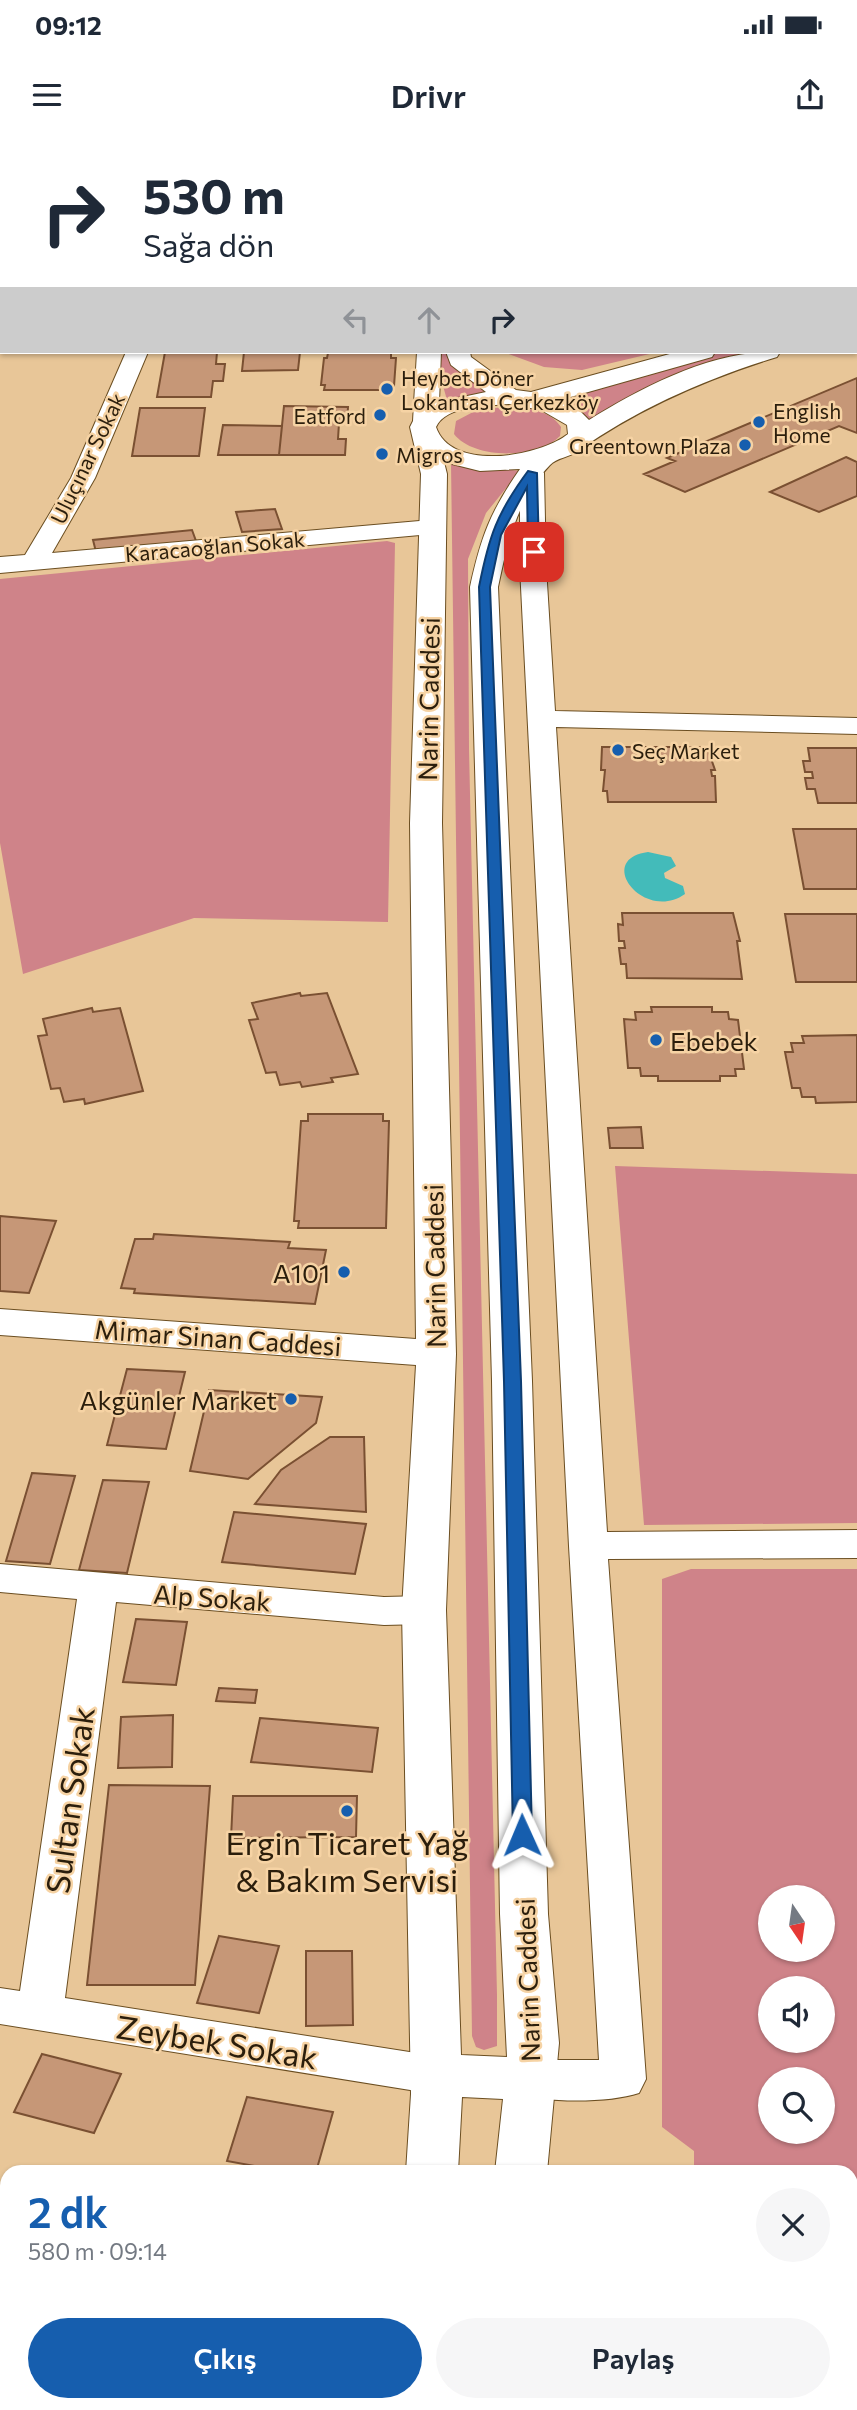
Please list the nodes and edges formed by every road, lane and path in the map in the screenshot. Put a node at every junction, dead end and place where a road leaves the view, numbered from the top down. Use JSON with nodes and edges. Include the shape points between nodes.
{"nodes":[{"id":1,"x":136,"y":354,"type":"edge"},
{"id":2,"x":429,"y":354,"type":"edge"},
{"id":3,"x":458,"y":354,"type":"edge"},
{"id":4,"x":696,"y":354,"type":"edge"},
{"id":5,"x":763,"y":354,"type":"edge"},
{"id":6,"x":520,"y":398,"type":"junction"},
{"id":7,"x":426,"y":430,"type":"junction"},
{"id":8,"x":580,"y":437,"type":"junction"},
{"id":9,"x":536,"y":466,"type":"junction"},
{"id":10,"x":431,"y":527,"type":"junction"},
{"id":11,"x":34,"y":562,"type":"junction"},
{"id":12,"x":0,"y":565,"type":"edge"},
{"id":13,"x":543,"y":719,"type":"junction"},
{"id":14,"x":857,"y":726,"type":"edge"},
{"id":15,"x":0,"y":1322,"type":"edge"},
{"id":16,"x":436,"y":1354,"type":"junction"},
{"id":17,"x":857,"y":1544,"type":"edge"},
{"id":18,"x":588,"y":1546,"type":"junction"},
{"id":19,"x":0,"y":1578,"type":"edge"},
{"id":20,"x":98,"y":1588,"type":"junction"},
{"id":21,"x":424,"y":1610,"type":"junction"},
{"id":22,"x":20,"y":2009,"type":"edge"},
{"id":23,"x":530,"y":2079,"type":"junction"},
{"id":24,"x":436,"y":2085,"type":"junction"},
{"id":25,"x":432,"y":2165,"type":"edge"},
{"id":26,"x":522,"y":2165,"type":"edge"}],
"edges":[{"from":1,"to":11,"type":"street","name":"Uluçınar Sokak","via":[[83,478]]},
{"from":2,"to":7,"type":"main road","name":"Narin Caddesi"},
{"from":3,"to":6,"type":"main road","via":[[460,360]]},
{"from":4,"to":6,"type":"main road"},
{"from":5,"to":8,"type":"main road","via":[[677,386]]},
{"from":6,"to":7,"type":"main road","via":[[458,403],[435,413]]},
{"from":6,"to":8,"type":"main road","via":[[558,407],[577,419]]},
{"from":7,"to":9,"type":"main road","via":[[436,447],[472,460]]},
{"from":7,"to":10,"type":"main road","name":"Narin Caddesi","via":[[434,474]]},
{"from":8,"to":9,"type":"main road"},
{"from":9,"to":13,"type":"street","via":[[533,567]]},
{"from":9,"to":23,"type":"main road","name":"Narin Caddesi","via":[[495,535],[485,587],[511,1340],[524,1914],[534,2043]]},
{"from":10,"to":11,"type":"street","name":"Karacaoğlan Sokak"},
{"from":10,"to":16,"type":"main road","name":"Narin Caddesi","via":[[426,823]]},
{"from":11,"to":12,"type":"street","name":"Karacaoğlan Sokak"},
{"from":13,"to":14,"type":"street"},
{"from":13,"to":18,"type":"street"},
{"from":15,"to":16,"type":"main road","name":"Mimar Sinan Caddesi"},
{"from":16,"to":21,"type":"main road","name":"Narin Caddesi"},
{"from":17,"to":18,"type":"street"},
{"from":18,"to":23,"type":"street","via":[[623,2079]]},
{"from":19,"to":20,"type":"street","name":"Alp Sokak"},
{"from":20,"to":21,"type":"street","name":"Alp Sokak","via":[[384,1611]]},
{"from":20,"to":22,"type":"street","name":"Sultan Sokak"},
{"from":21,"to":24,"type":"main road","name":"Narin Caddesi"},
{"from":22,"to":24,"type":"street","name":"Zeybek Sokak"},
{"from":23,"to":24,"type":"main road"},
{"from":23,"to":26,"type":"main road","name":"Narin Caddesi"},
{"from":24,"to":25,"type":"main road","name":"Narin Caddesi"}]}
